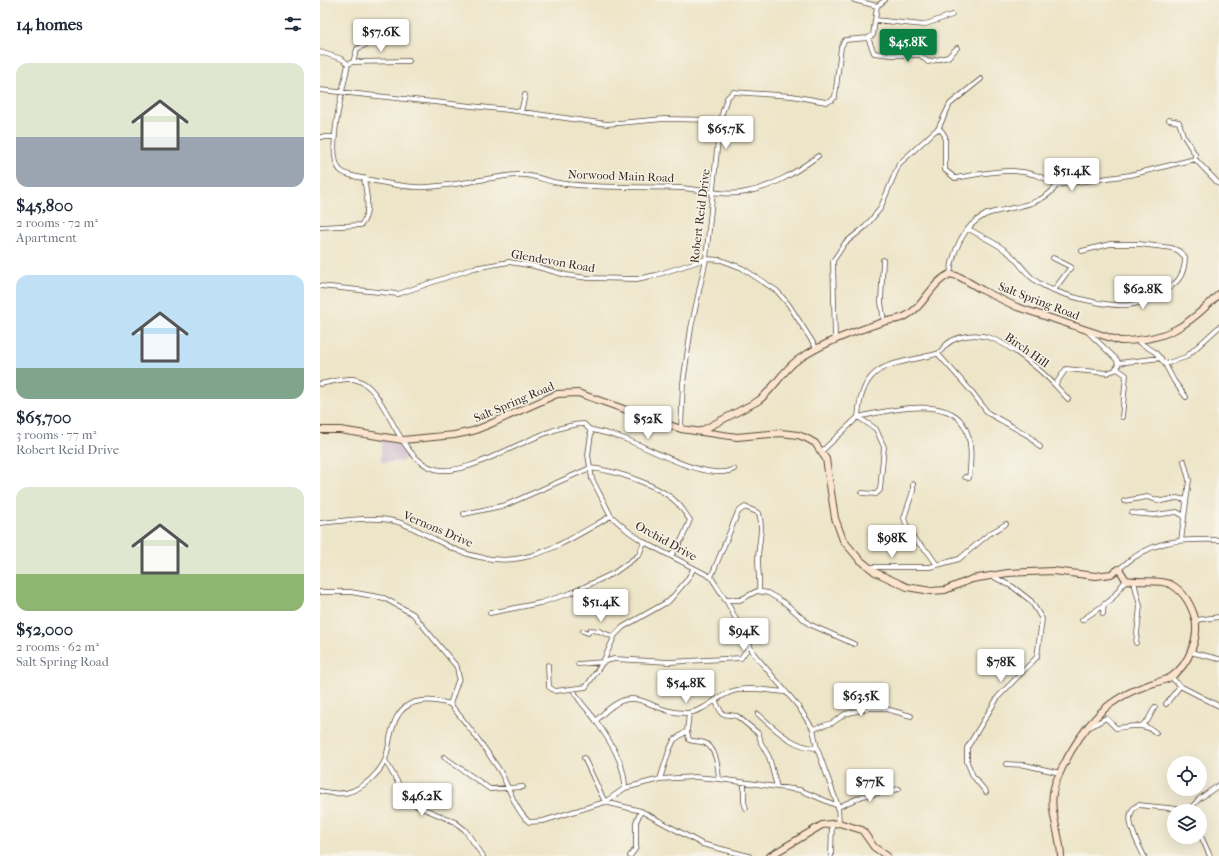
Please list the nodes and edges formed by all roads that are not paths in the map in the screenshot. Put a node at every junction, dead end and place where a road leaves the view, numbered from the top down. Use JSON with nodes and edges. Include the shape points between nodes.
{"nodes":[{"id":1,"x":854,"y":0,"type":"edge"},
{"id":2,"x":885,"y":0,"type":"edge"},
{"id":3,"x":877,"y":6,"type":"junction"},
{"id":4,"x":952,"y":15,"type":"dead end"},
{"id":5,"x":875,"y":20,"type":"junction"},
{"id":6,"x":374,"y":36,"type":"dead end"},
{"id":7,"x":868,"y":38,"type":"junction"},
{"id":8,"x":956,"y":48,"type":"dead end"},
{"id":9,"x":320,"y":52,"type":"edge"},
{"id":10,"x":409,"y":61,"type":"dead end"},
{"id":11,"x":353,"y":62,"type":"junction"},
{"id":12,"x":348,"y":64,"type":"junction"},
{"id":13,"x":981,"y":80,"type":"dead end"},
{"id":14,"x":320,"y":90,"type":"edge"},
{"id":15,"x":341,"y":93,"type":"junction"},
{"id":16,"x":525,"y":96,"type":"dead end"},
{"id":17,"x":521,"y":112,"type":"junction"},
{"id":18,"x":720,"y":120,"type":"junction"},
{"id":19,"x":1169,"y":120,"type":"dead end"},
{"id":20,"x":938,"y":129,"type":"junction"},
{"id":21,"x":320,"y":137,"type":"edge"},
{"id":22,"x":335,"y":137,"type":"junction"},
{"id":23,"x":818,"y":156,"type":"dead end"},
{"id":24,"x":1195,"y":159,"type":"junction"},
{"id":25,"x":364,"y":178,"type":"junction"},
{"id":26,"x":1219,"y":184,"type":"edge"},
{"id":27,"x":1057,"y":185,"type":"junction"},
{"id":28,"x":714,"y":192,"type":"junction"},
{"id":29,"x":320,"y":227,"type":"edge"},
{"id":30,"x":969,"y":229,"type":"junction"},
{"id":31,"x":1082,"y":251,"type":"dead end"},
{"id":32,"x":1053,"y":258,"type":"dead end"},
{"id":33,"x":706,"y":259,"type":"junction"},
{"id":34,"x":883,"y":260,"type":"dead end"},
{"id":35,"x":950,"y":274,"type":"junction"},
{"id":36,"x":320,"y":286,"type":"edge"},
{"id":37,"x":1054,"y":290,"type":"junction"},
{"id":38,"x":1219,"y":294,"type":"edge"},
{"id":39,"x":884,"y":322,"type":"junction"},
{"id":40,"x":1219,"y":327,"type":"edge"},
{"id":41,"x":1087,"y":331,"type":"junction"},
{"id":42,"x":835,"y":340,"type":"junction"},
{"id":43,"x":1137,"y":341,"type":"junction"},
{"id":44,"x":817,"y":349,"type":"junction"},
{"id":45,"x":938,"y":354,"type":"junction"},
{"id":46,"x":1161,"y":358,"type":"junction"},
{"id":47,"x":1165,"y":364,"type":"junction"},
{"id":48,"x":1117,"y":366,"type":"junction"},
{"id":49,"x":320,"y":384,"type":"edge"},
{"id":50,"x":1055,"y":385,"type":"junction"},
{"id":51,"x":1186,"y":397,"type":"dead end"},
{"id":52,"x":1068,"y":399,"type":"dead end"},
{"id":53,"x":858,"y":417,"type":"junction"},
{"id":54,"x":1122,"y":417,"type":"dead end"},
{"id":55,"x":590,"y":429,"type":"junction"},
{"id":56,"x":681,"y":429,"type":"junction"},
{"id":57,"x":320,"y":430,"type":"edge"},
{"id":58,"x":700,"y":431,"type":"junction"},
{"id":59,"x":403,"y":440,"type":"junction"},
{"id":60,"x":1040,"y":447,"type":"dead end"},
{"id":61,"x":822,"y":451,"type":"junction"},
{"id":62,"x":1184,"y":461,"type":"dead end"},
{"id":63,"x":590,"y":468,"type":"junction"},
{"id":64,"x":734,"y":469,"type":"dead end"},
{"id":65,"x":964,"y":477,"type":"dead end"},
{"id":66,"x":913,"y":484,"type":"dead end"},
{"id":67,"x":862,"y":493,"type":"dead end"},
{"id":68,"x":1186,"y":500,"type":"junction"},
{"id":69,"x":1124,"y":501,"type":"dead end"},
{"id":70,"x":1132,"y":513,"type":"dead end"},
{"id":71,"x":464,"y":514,"type":"dead end"},
{"id":72,"x":611,"y":516,"type":"junction"},
{"id":73,"x":1184,"y":516,"type":"junction"},
{"id":74,"x":320,"y":522,"type":"edge"},
{"id":75,"x":1006,"y":524,"type":"dead end"},
{"id":76,"x":1219,"y":540,"type":"edge"},
{"id":77,"x":644,"y":542,"type":"junction"},
{"id":78,"x":1182,"y":542,"type":"junction"},
{"id":79,"x":671,"y":556,"type":"junction"},
{"id":80,"x":936,"y":565,"type":"junction"},
{"id":81,"x":869,"y":567,"type":"junction"},
{"id":82,"x":694,"y":568,"type":"junction"},
{"id":83,"x":1118,"y":569,"type":"junction"},
{"id":84,"x":991,"y":576,"type":"junction"},
{"id":85,"x":711,"y":577,"type":"junction"},
{"id":86,"x":1126,"y":580,"type":"junction"},
{"id":87,"x":1134,"y":582,"type":"junction"},
{"id":88,"x":759,"y":591,"type":"junction"},
{"id":89,"x":320,"y":592,"type":"edge"},
{"id":90,"x":726,"y":600,"type":"junction"},
{"id":91,"x":1104,"y":604,"type":"junction"},
{"id":92,"x":490,"y":613,"type":"dead end"},
{"id":93,"x":1103,"y":614,"type":"dead end"},
{"id":94,"x":1219,"y":617,"type":"edge"},
{"id":95,"x":1082,"y":620,"type":"dead end"},
{"id":96,"x":1196,"y":620,"type":"junction"},
{"id":97,"x":583,"y":631,"type":"dead end"},
{"id":98,"x":614,"y":637,"type":"junction"},
{"id":99,"x":1136,"y":643,"type":"dead end"},
{"id":100,"x":854,"y":644,"type":"dead end"},
{"id":101,"x":750,"y":645,"type":"junction"},
{"id":102,"x":1190,"y":652,"type":"junction"},
{"id":103,"x":1219,"y":659,"type":"edge"},
{"id":104,"x":603,"y":662,"type":"junction"},
{"id":105,"x":548,"y":664,"type":"dead end"},
{"id":106,"x":578,"y":664,"type":"dead end"},
{"id":107,"x":1171,"y":677,"type":"junction"},
{"id":108,"x":1180,"y":686,"type":"junction"},
{"id":109,"x":573,"y":689,"type":"junction"},
{"id":110,"x":786,"y":692,"type":"junction"},
{"id":111,"x":715,"y":700,"type":"junction"},
{"id":112,"x":450,"y":704,"type":"junction"},
{"id":113,"x":1166,"y":704,"type":"dead end"},
{"id":114,"x":1219,"y":706,"type":"edge"},
{"id":115,"x":1155,"y":707,"type":"dead end"},
{"id":116,"x":689,"y":713,"type":"junction"},
{"id":117,"x":758,"y":714,"type":"dead end"},
{"id":118,"x":912,"y":716,"type":"dead end"},
{"id":119,"x":596,"y":721,"type":"junction"},
{"id":120,"x":1141,"y":726,"type":"junction"},
{"id":121,"x":1087,"y":728,"type":"junction"},
{"id":122,"x":812,"y":729,"type":"junction"},
{"id":123,"x":687,"y":731,"type":"junction"},
{"id":124,"x":1156,"y":734,"type":"dead end"},
{"id":125,"x":817,"y":748,"type":"junction"},
{"id":126,"x":444,"y":757,"type":"dead end"},
{"id":127,"x":584,"y":758,"type":"dead end"},
{"id":128,"x":385,"y":760,"type":"junction"},
{"id":129,"x":1006,"y":764,"type":"dead end"},
{"id":130,"x":1060,"y":772,"type":"junction"},
{"id":131,"x":660,"y":778,"type":"junction"},
{"id":132,"x":719,"y":779,"type":"junction"},
{"id":133,"x":744,"y":783,"type":"junction"},
{"id":134,"x":1219,"y":785,"type":"edge"},
{"id":135,"x":523,"y":787,"type":"dead end"},
{"id":136,"x":777,"y":787,"type":"junction"},
{"id":137,"x":509,"y":788,"type":"junction"},
{"id":138,"x":625,"y":788,"type":"junction"},
{"id":139,"x":899,"y":789,"type":"dead end"},
{"id":140,"x":320,"y":791,"type":"edge"},
{"id":141,"x":986,"y":792,"type":"dead end"},
{"id":142,"x":604,"y":802,"type":"junction"},
{"id":143,"x":1194,"y":804,"type":"edge"},
{"id":144,"x":838,"y":806,"type":"junction"},
{"id":145,"x":746,"y":808,"type":"dead end"},
{"id":146,"x":1167,"y":808,"type":"edge"},
{"id":147,"x":641,"y":811,"type":"junction"},
{"id":148,"x":839,"y":823,"type":"junction"},
{"id":149,"x":832,"y":824,"type":"junction"},
{"id":150,"x":1205,"y":844,"type":"edge"},
{"id":151,"x":483,"y":856,"type":"edge"},
{"id":152,"x":630,"y":856,"type":"edge"},
{"id":153,"x":750,"y":856,"type":"edge"},
{"id":154,"x":770,"y":856,"type":"edge"},
{"id":155,"x":830,"y":856,"type":"edge"},
{"id":156,"x":887,"y":856,"type":"edge"},
{"id":157,"x":1061,"y":856,"type":"edge"},
{"id":158,"x":1144,"y":856,"type":"edge"},
{"id":159,"x":1210,"y":856,"type":"edge"}],
"edges":[{"from":1,"to":3,"type":"street"},
{"from":2,"to":3,"type":"street"},
{"from":3,"to":5,"type":"street"},
{"from":4,"to":5,"type":"street","via":[[923,25]]},
{"from":5,"to":7,"type":"street","via":[[873,34]]},
{"from":6,"to":11,"type":"street","via":[[357,49]]},
{"from":7,"to":8,"type":"street","via":[[874,53],[890,56],[920,55],[928,62],[948,57]]},
{"from":7,"to":18,"type":"street","name":"Robert Reid Drive","via":[[845,40],[841,47],[835,96],[832,100],[826,102],[792,96],[734,92],[727,98]]},
{"from":9,"to":12,"type":"street","via":[[342,59]]},
{"from":10,"to":11,"type":"street"},
{"from":11,"to":12,"type":"street"},
{"from":12,"to":15,"type":"street","name":"Norwood Main Road"},
{"from":13,"to":20,"type":"street","via":[[950,104]]},
{"from":14,"to":15,"type":"street"},
{"from":15,"to":17,"type":"street"},
{"from":15,"to":22,"type":"street","name":"Norwood Main Road"},
{"from":16,"to":17,"type":"street"},
{"from":17,"to":18,"type":"street","via":[[608,124],[664,119]]},
{"from":18,"to":28,"type":"street","name":"Robert Reid Drive"},
{"from":19,"to":24,"type":"street","via":[[1179,122]]},
{"from":20,"to":27,"type":"street","via":[[945,136],[945,170],[955,178],[1010,170],[1048,180]]},
{"from":20,"to":42,"type":"street","via":[[899,164],[880,209],[865,227],[845,243],[833,261]]},
{"from":21,"to":22,"type":"street"},
{"from":22,"to":25,"type":"street","name":"Norwood Main Road","via":[[335,156],[339,169],[344,174]]},
{"from":23,"to":28,"type":"street","name":"Norwood Main Road","via":[[795,173],[769,185],[746,192]]},
{"from":24,"to":26,"type":"street"},
{"from":24,"to":27,"type":"street","via":[[1130,175]]},
{"from":25,"to":28,"type":"street","name":"Norwood Main Road","via":[[425,187],[517,175],[591,186]]},
{"from":25,"to":29,"type":"street","via":[[367,200],[365,220],[361,225]]},
{"from":27,"to":30,"type":"street","via":[[1052,194],[1034,202],[985,215]]},
{"from":28,"to":33,"type":"street","name":"Robert Reid Drive"},
{"from":30,"to":35,"type":"street","via":[[957,244]]},
{"from":30,"to":37,"type":"street","via":[[1010,254],[1026,273],[1045,287]]},
{"from":31,"to":37,"type":"street","via":[[1110,244],[1172,248],[1185,257],[1185,267],[1174,286],[1150,299],[1127,305],[1086,301]]},
{"from":32,"to":37,"type":"street","via":[[1071,267]]},
{"from":33,"to":36,"type":"street","name":"Glendevon Road","via":[[637,279],[566,275],[509,262],[474,268],[398,294]]},
{"from":33,"to":44,"type":"street","name":"Glendevon Road","via":[[721,260],[742,268],[777,291],[789,304]]},
{"from":33,"to":56,"type":"street","name":"Robert Reid Drive","via":[[691,328],[683,383]]},
{"from":34,"to":39,"type":"street","via":[[881,302]]},
{"from":35,"to":39,"type":"street","via":[[941,278],[913,311],[903,317]]},
{"from":35,"to":41,"type":"street","name":"Salt Spring Road","via":[[1017,307]]},
{"from":38,"to":43,"type":"street","name":"Salt Spring Road","via":[[1191,321],[1158,337]]},
{"from":39,"to":42,"type":"street"},
{"from":40,"to":47,"type":"street","via":[[1186,356]]},
{"from":41,"to":43,"type":"street","name":"Salt Spring Road","via":[[1120,341]]},
{"from":41,"to":48,"type":"street","via":[[1117,360]]},
{"from":42,"to":44,"type":"street"},
{"from":43,"to":46,"type":"street"},
{"from":44,"to":58,"type":"street","via":[[795,362],[758,401]]},
{"from":45,"to":50,"type":"street","name":"Birch Hill","via":[[946,344],[960,338],[975,335],[991,338],[1032,364]]},
{"from":45,"to":53,"type":"street","via":[[910,359],[880,369],[860,397]]},
{"from":45,"to":60,"type":"street","via":[[988,413],[1029,436]]},
{"from":46,"to":47,"type":"street"},
{"from":46,"to":48,"type":"street"},
{"from":47,"to":51,"type":"street"},
{"from":48,"to":50,"type":"street","name":"Birch Hill","via":[[1115,370],[1107,373],[1066,369]]},
{"from":48,"to":54,"type":"street","via":[[1126,375]]},
{"from":49,"to":59,"type":"street","via":[[345,379],[362,382],[375,394]]},
{"from":50,"to":52,"type":"street"},
{"from":53,"to":61,"type":"street"},
{"from":53,"to":65,"type":"street","via":[[920,406],[953,415],[963,423],[969,440],[970,472],[969,478]]},
{"from":53,"to":67,"type":"street","via":[[876,429],[884,447],[880,490],[876,494]]},
{"from":55,"to":59,"type":"street","via":[[584,424],[559,427],[455,470],[426,465],[411,454]]},
{"from":55,"to":63,"type":"street","name":"Orchid Drive"},
{"from":55,"to":64,"type":"street","via":[[622,438],[700,471],[728,472]]},
{"from":56,"to":58,"type":"street","name":"Salt Spring Road"},
{"from":56,"to":59,"type":"street","name":"Salt Spring Road","via":[[587,396],[567,392],[548,397],[473,431]]},
{"from":57,"to":59,"type":"street","name":"Salt Spring Road","via":[[340,430]]},
{"from":58,"to":61,"type":"street","name":"Salt Spring Road","via":[[738,437],[781,433],[798,435],[815,443]]},
{"from":61,"to":81,"type":"street","via":[[826,459],[835,518],[843,540]]},
{"from":62,"to":68,"type":"street","via":[[1189,480]]},
{"from":63,"to":71,"type":"street","via":[[506,505]]},
{"from":63,"to":72,"type":"street","name":"Orchid Drive","via":[[592,479]]},
{"from":63,"to":79,"type":"street","via":[[604,469],[646,484],[679,504],[690,520]]},
{"from":66,"to":80,"type":"street","via":[[904,518],[908,530]]},
{"from":68,"to":69,"type":"street","via":[[1177,498],[1160,501],[1147,497]]},
{"from":68,"to":73,"type":"street"},
{"from":70,"to":73,"type":"street","via":[[1154,515],[1177,512]]},
{"from":72,"to":74,"type":"street","name":"Vernons Drive","via":[[534,555],[504,559],[467,554],[415,528],[382,519]]},
{"from":72,"to":77,"type":"street","name":"Orchid Drive"},
{"from":73,"to":78,"type":"street"},
{"from":75,"to":80,"type":"street","via":[[959,558]]},
{"from":76,"to":78,"type":"street"},
{"from":77,"to":79,"type":"street","name":"Orchid Drive"},
{"from":77,"to":92,"type":"street","via":[[639,555],[607,576],[571,593],[540,603]]},
{"from":78,"to":83,"type":"street","via":[[1151,546]]},
{"from":79,"to":82,"type":"street","name":"Orchid Drive"},
{"from":80,"to":81,"type":"street"},
{"from":81,"to":84,"type":"street","via":[[888,580],[919,590],[945,590],[972,579]]},
{"from":82,"to":85,"type":"street","name":"Orchid Drive"},
{"from":82,"to":98,"type":"street","via":[[670,601],[623,627]]},
{"from":83,"to":84,"type":"street","via":[[1111,574],[1096,576],[1038,571]]},
{"from":83,"to":86,"type":"street"},
{"from":84,"to":141,"type":"street","via":[[1013,587],[1031,601],[1042,619],[1037,657],[998,697],[967,748],[967,762],[973,776]]},
{"from":85,"to":88,"type":"street","via":[[738,512],[745,506],[758,513],[761,520]]},
{"from":85,"to":90,"type":"street","name":"Orchid Drive"},
{"from":86,"to":87,"type":"street"},
{"from":86,"to":91,"type":"street","via":[[1111,600]]},
{"from":87,"to":96,"type":"street","via":[[1170,584],[1186,598]]},
{"from":87,"to":99,"type":"street","via":[[1140,606]]},
{"from":88,"to":90,"type":"street","via":[[740,600]]},
{"from":88,"to":100,"type":"street","via":[[785,603],[810,624]]},
{"from":89,"to":112,"type":"street","via":[[351,592],[384,598],[413,614],[457,667],[459,678]]},
{"from":90,"to":101,"type":"street","name":"Orchid Drive"},
{"from":91,"to":93,"type":"street"},
{"from":91,"to":95,"type":"street"},
{"from":94,"to":96,"type":"street"},
{"from":96,"to":102,"type":"street"},
{"from":97,"to":98,"type":"street","via":[[599,631]]},
{"from":98,"to":104,"type":"street"},
{"from":101,"to":104,"type":"street","via":[[741,658],[670,662],[614,658]]},
{"from":101,"to":110,"type":"street","name":"Orchid Drive","via":[[754,654]]},
{"from":102,"to":103,"type":"street"},
{"from":102,"to":107,"type":"street","via":[[1185,662]]},
{"from":104,"to":106,"type":"street"},
{"from":104,"to":109,"type":"street","via":[[586,687]]},
{"from":105,"to":109,"type":"street","via":[[549,687],[555,691]]},
{"from":107,"to":108,"type":"street"},
{"from":107,"to":121,"type":"street","via":[[1123,695]]},
{"from":108,"to":113,"type":"street"},
{"from":108,"to":114,"type":"street"},
{"from":109,"to":119,"type":"street","via":[[584,708]]},
{"from":110,"to":111,"type":"street","via":[[737,690]]},
{"from":110,"to":122,"type":"street","name":"Orchid Drive"},
{"from":111,"to":116,"type":"street"},
{"from":111,"to":136,"type":"street","via":[[722,714],[737,716],[759,734],[769,757]]},
{"from":112,"to":128,"type":"street","via":[[426,699],[406,706],[398,714],[393,725]]},
{"from":112,"to":137,"type":"street","via":[[485,749]]},
{"from":115,"to":120,"type":"street","via":[[1148,720]]},
{"from":116,"to":119,"type":"street","via":[[666,710],[632,698],[609,708]]},
{"from":116,"to":123,"type":"street"},
{"from":117,"to":125,"type":"street","via":[[784,737],[806,748]]},
{"from":118,"to":122,"type":"street","via":[[883,708],[869,708],[845,714],[832,723]]},
{"from":119,"to":138,"type":"street","via":[[622,766],[625,773]]},
{"from":120,"to":121,"type":"street","via":[[1116,728],[1106,718]]},
{"from":120,"to":124,"type":"street","via":[[1152,728]]},
{"from":121,"to":130,"type":"street"},
{"from":122,"to":125,"type":"street","name":"Orchid Drive"},
{"from":123,"to":131,"type":"street","via":[[674,740]]},
{"from":123,"to":132,"type":"street","via":[[689,740],[706,744],[712,750],[718,766]]},
{"from":125,"to":144,"type":"street","name":"Orchid Drive"},
{"from":126,"to":137,"type":"street","via":[[490,789]]},
{"from":127,"to":142,"type":"street"},
{"from":128,"to":140,"type":"street","via":[[380,771],[353,792],[343,794]]},
{"from":128,"to":151,"type":"street","via":[[406,797],[417,806],[455,822],[465,830]]},
{"from":129,"to":130,"type":"street"},
{"from":130,"to":157,"type":"street","via":[[1052,801]]},
{"from":131,"to":132,"type":"street"},
{"from":131,"to":138,"type":"street"},
{"from":132,"to":133,"type":"street"},
{"from":133,"to":136,"type":"street"},
{"from":133,"to":145,"type":"street"},
{"from":134,"to":143,"type":"street"},
{"from":135,"to":137,"type":"street"},
{"from":136,"to":144,"type":"street","via":[[800,790]]},
{"from":137,"to":142,"type":"street","via":[[522,815],[529,822]]},
{"from":138,"to":142,"type":"street"},
{"from":139,"to":144,"type":"street","via":[[863,796]]},
{"from":142,"to":147,"type":"street"},
{"from":144,"to":148,"type":"street","name":"Orchid Drive"},
{"from":146,"to":158,"type":"street","via":[[1138,805],[1133,808],[1131,825]]},
{"from":147,"to":152,"type":"street","via":[[636,822],[636,848]]},
{"from":147,"to":153,"type":"street","via":[[702,844]]},
{"from":148,"to":149,"type":"street"},
{"from":148,"to":156,"type":"street","via":[[862,830],[874,848]]},
{"from":149,"to":154,"type":"street","via":[[816,828]]},
{"from":149,"to":155,"type":"street"},
{"from":150,"to":159,"type":"street"}]}
